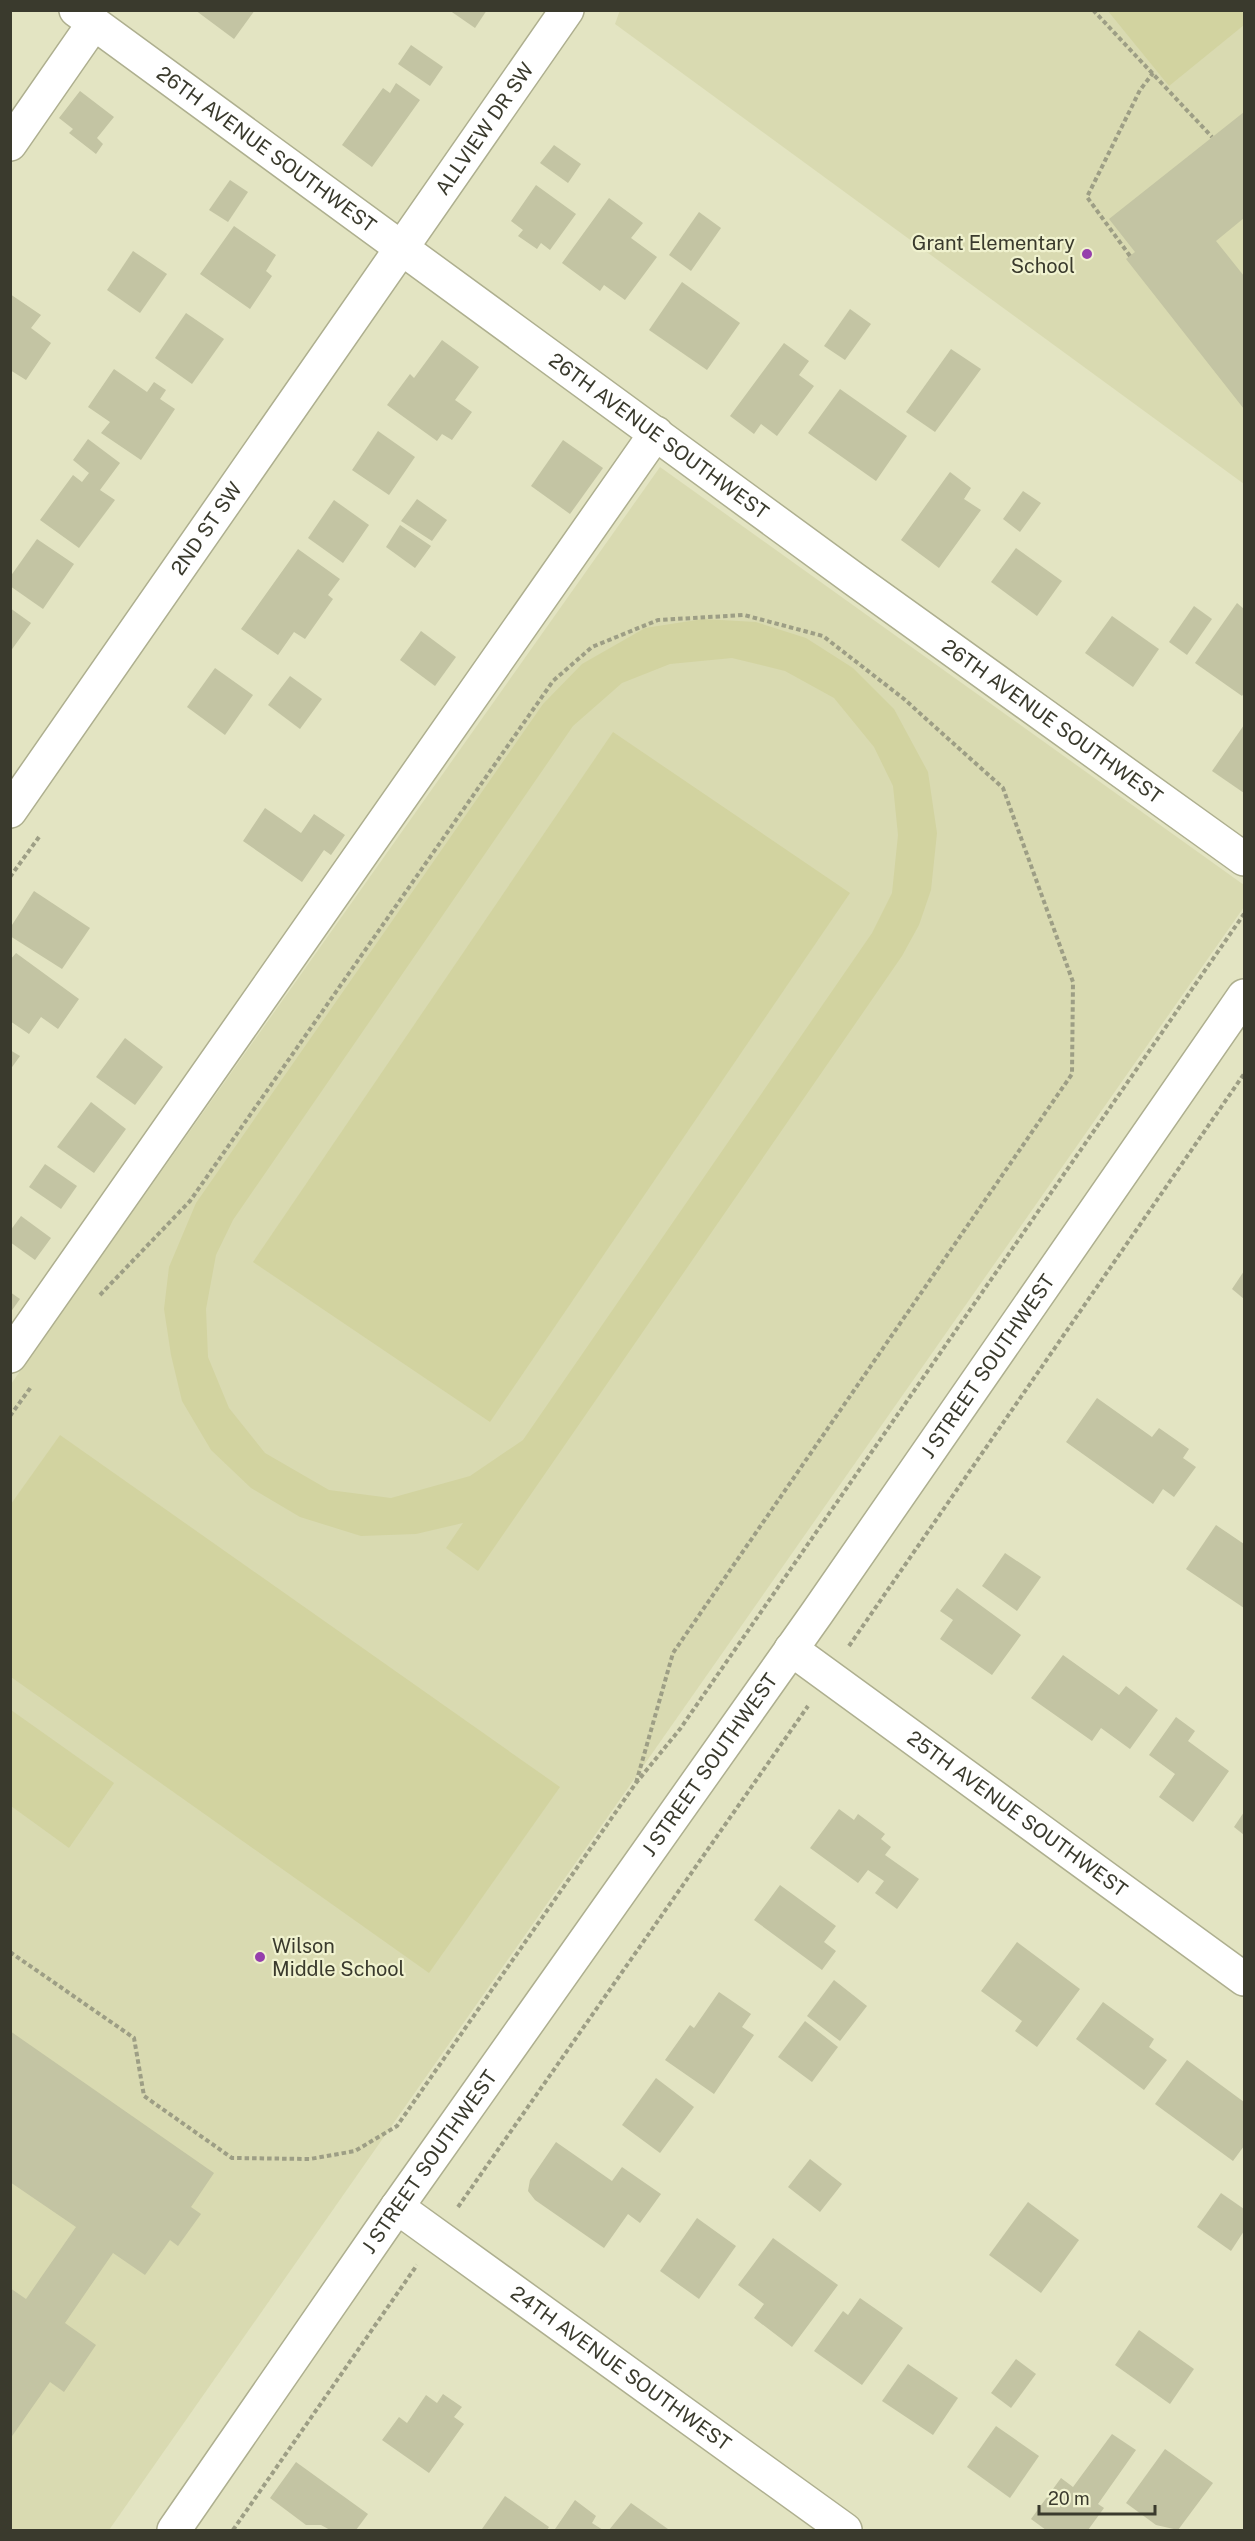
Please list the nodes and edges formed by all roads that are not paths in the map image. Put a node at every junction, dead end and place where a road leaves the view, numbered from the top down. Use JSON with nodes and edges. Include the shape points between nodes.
{"nodes":[{"id":1,"x":567,"y":10,"type":"edge"},
{"id":2,"x":85,"y":17,"type":"edge"},
{"id":3,"x":10,"y":144,"type":"edge"},
{"id":4,"x":403,"y":248,"type":"junction"},
{"id":5,"x":656,"y":434,"type":"junction"},
{"id":6,"x":10,"y":811,"type":"edge"},
{"id":7,"x":1245,"y":859,"type":"edge"},
{"id":8,"x":1245,"y":996,"type":"edge"},
{"id":9,"x":10,"y":1356,"type":"edge"},
{"id":10,"x":791,"y":1649,"type":"junction"},
{"id":11,"x":1245,"y":1979,"type":"edge"},
{"id":12,"x":397,"y":2207,"type":"junction"},
{"id":13,"x":174,"y":2530,"type":"edge"},
{"id":14,"x":845,"y":2530,"type":"edge"}],
"edges":[{"from":1,"to":4,"type":"street","name":"ALLVIEW DR SW"},
{"from":2,"to":3,"type":"street"},
{"from":2,"to":4,"type":"street","name":"26TH AVENUE SOUTHWEST"},
{"from":4,"to":5,"type":"street","name":"26TH AVENUE SOUTHWEST"},
{"from":4,"to":6,"type":"street","name":"2ND ST SW"},
{"from":5,"to":7,"type":"street","name":"26TH AVENUE SOUTHWEST"},
{"from":5,"to":9,"type":"street"},
{"from":8,"to":10,"type":"street","name":"J STREET SOUTHWEST"},
{"from":10,"to":11,"type":"street","name":"25TH AVENUE SOUTHWEST"},
{"from":10,"to":12,"type":"street","name":"J STREET SOUTHWEST"},
{"from":12,"to":13,"type":"street","name":"J STREET SOUTHWEST"},
{"from":12,"to":14,"type":"street","name":"24TH AVENUE SOUTHWEST"}]}
